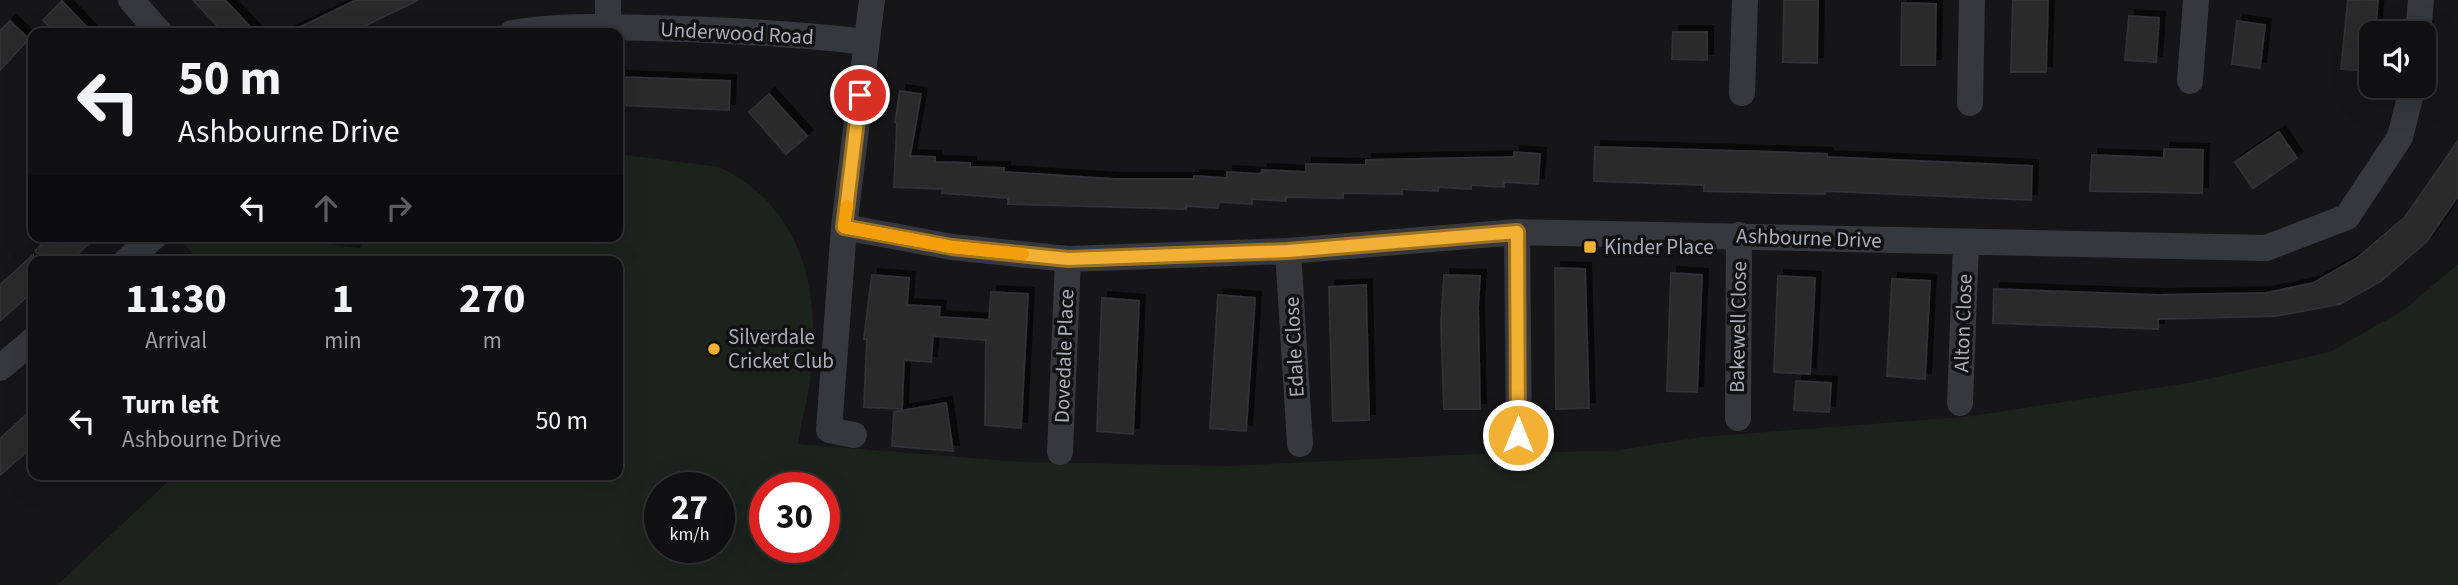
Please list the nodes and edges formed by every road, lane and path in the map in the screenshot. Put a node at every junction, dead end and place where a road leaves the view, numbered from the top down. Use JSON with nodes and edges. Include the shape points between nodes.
{"nodes":[{"id":1,"x":131,"y":0,"type":"edge"},
{"id":2,"x":608,"y":0,"type":"edge"},
{"id":3,"x":872,"y":0,"type":"edge"},
{"id":4,"x":1745,"y":0,"type":"edge"},
{"id":5,"x":1972,"y":0,"type":"edge"},
{"id":6,"x":2196,"y":0,"type":"edge"},
{"id":7,"x":2421,"y":0,"type":"edge"},
{"id":8,"x":2419,"y":21,"type":"edge"},
{"id":9,"x":608,"y":26,"type":"junction"},
{"id":10,"x":156,"y":28,"type":"edge"},
{"id":11,"x":581,"y":28,"type":"edge"},
{"id":12,"x":866,"y":42,"type":"junction"},
{"id":13,"x":2190,"y":81,"type":"dead end"},
{"id":14,"x":1742,"y":93,"type":"dead end"},
{"id":15,"x":2410,"y":98,"type":"edge"},
{"id":16,"x":1970,"y":103,"type":"dead end"},
{"id":17,"x":844,"y":227,"type":"junction"},
{"id":18,"x":1517,"y":232,"type":"junction"},
{"id":19,"x":1739,"y":236,"type":"junction"},
{"id":20,"x":148,"y":242,"type":"edge"},
{"id":21,"x":1966,"y":243,"type":"junction"},
{"id":22,"x":1288,"y":251,"type":"junction"},
{"id":23,"x":132,"y":256,"type":"edge"},
{"id":24,"x":1068,"y":259,"type":"junction"},
{"id":25,"x":28,"y":344,"type":"edge"},
{"id":26,"x":0,"y":368,"type":"edge"},
{"id":27,"x":1960,"y":402,"type":"dead end"},
{"id":28,"x":1738,"y":418,"type":"dead end"},
{"id":29,"x":854,"y":435,"type":"dead end"},
{"id":30,"x":1518,"y":435,"type":"dead end"},
{"id":31,"x":1300,"y":444,"type":"dead end"},
{"id":32,"x":1060,"y":452,"type":"dead end"}],
"edges":[{"from":1,"to":10,"type":"street"},
{"from":2,"to":9,"type":"street"},
{"from":3,"to":12,"type":"street"},
{"from":4,"to":14,"type":"street"},
{"from":5,"to":16,"type":"street"},
{"from":6,"to":13,"type":"street"},
{"from":7,"to":8,"type":"street"},
{"from":9,"to":11,"type":"street","name":"Underwood Road"},
{"from":9,"to":12,"type":"street","name":"Underwood Road","via":[[770,31]]},
{"from":12,"to":17,"type":"street"},
{"from":15,"to":21,"type":"street","name":"Ashbourne Drive","via":[[2400,137],[2347,217],[2266,248]]},
{"from":17,"to":24,"type":"street","name":"Ashbourne Drive","via":[[952,247]]},
{"from":17,"to":29,"type":"street","via":[[828,430]]},
{"from":18,"to":19,"type":"street","name":"Ashbourne Drive"},
{"from":18,"to":22,"type":"street","name":"Ashbourne Drive"},
{"from":18,"to":30,"type":"street"},
{"from":19,"to":21,"type":"street","name":"Ashbourne Drive"},
{"from":19,"to":28,"type":"street","name":"Bakewell Close"},
{"from":20,"to":23,"type":"street"},
{"from":21,"to":27,"type":"street","name":"Alton Close"},
{"from":22,"to":24,"type":"street","name":"Ashbourne Drive"},
{"from":22,"to":31,"type":"street","name":"Edale Close"},
{"from":24,"to":32,"type":"street","name":"Dovedale Place"},
{"from":25,"to":26,"type":"street"}]}
